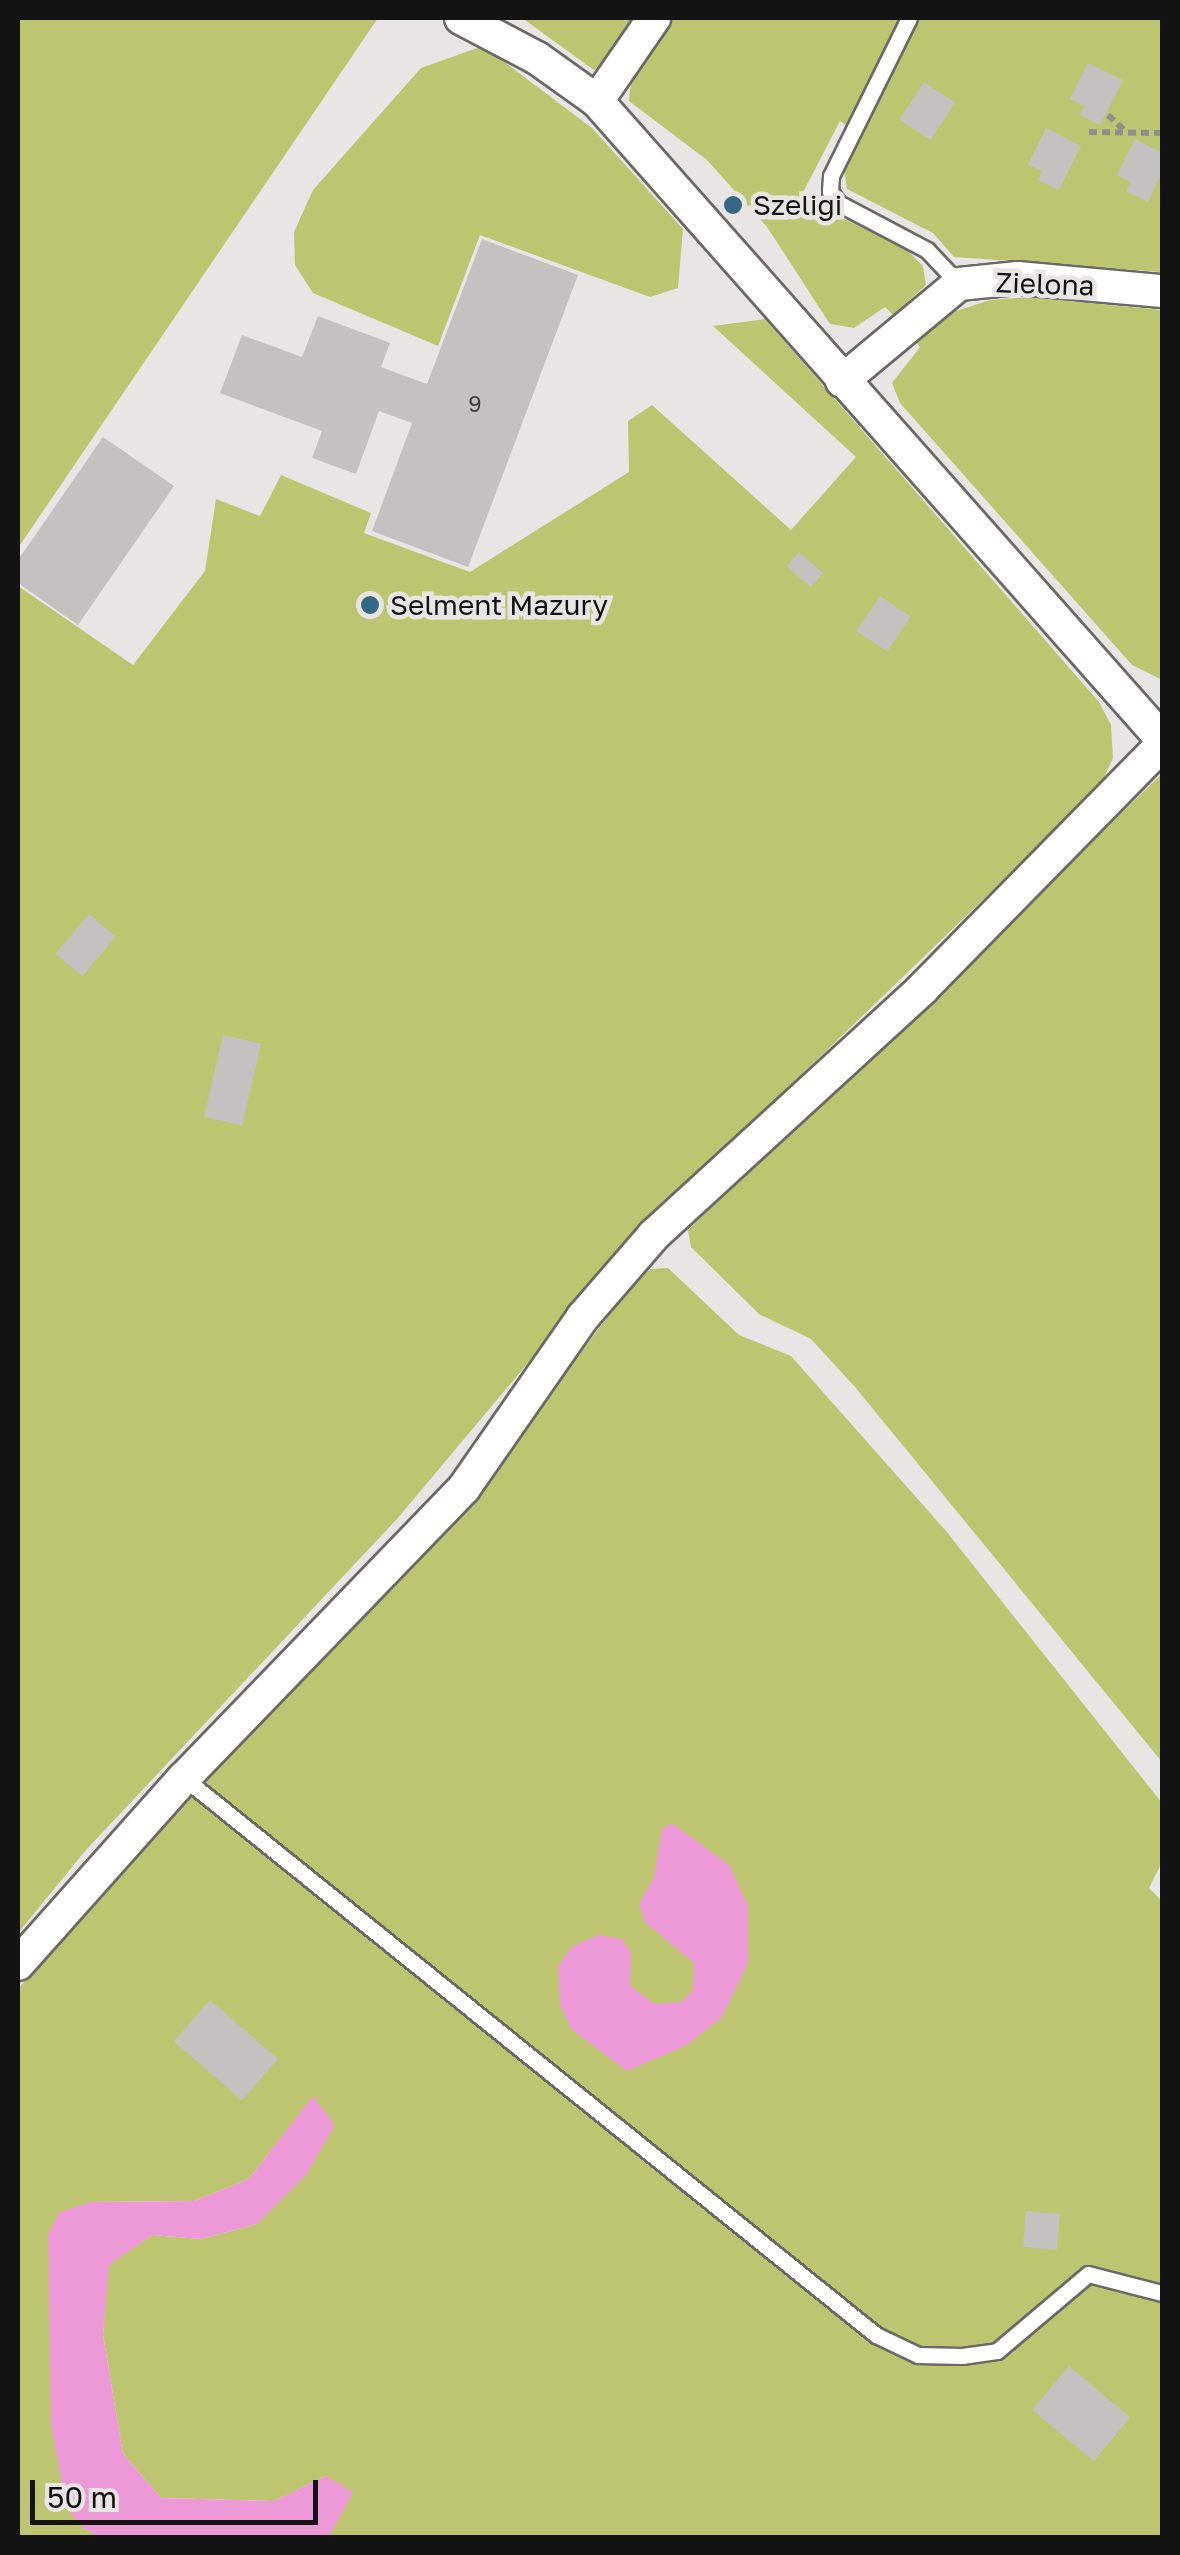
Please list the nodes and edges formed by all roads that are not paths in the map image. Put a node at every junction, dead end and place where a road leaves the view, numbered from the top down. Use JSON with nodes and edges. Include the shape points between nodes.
{"nodes":[{"id":1,"x":461,"y":18,"type":"edge"},
{"id":2,"x":654,"y":18,"type":"edge"},
{"id":3,"x":909,"y":18,"type":"edge"},
{"id":4,"x":597,"y":101,"type":"junction"},
{"id":5,"x":959,"y":284,"type":"junction"},
{"id":6,"x":1162,"y":291,"type":"edge"},
{"id":7,"x":842,"y":381,"type":"junction"},
{"id":8,"x":1162,"y":742,"type":"edge"},
{"id":9,"x":184,"y":1778,"type":"junction"},
{"id":10,"x":18,"y":1964,"type":"edge"},
{"id":11,"x":1162,"y":2293,"type":"edge"}],
"edges":[{"from":1,"to":4,"type":"street","via":[[537,58]]},
{"from":2,"to":4,"type":"street"},
{"from":3,"to":5,"type":"lane","via":[[831,176],[830,191],[838,202],[927,250]]},
{"from":4,"to":7,"type":"street"},
{"from":5,"to":6,"type":"street","name":"Zielona","via":[[1018,278]]},
{"from":5,"to":7,"type":"street","name":"Zielona"},
{"from":7,"to":8,"type":"street"},
{"from":8,"to":9,"type":"street","via":[[922,989],[654,1235],[582,1317],[464,1488]]},
{"from":9,"to":10,"type":"street"},
{"from":9,"to":11,"type":"lane","via":[[876,2335],[918,2355],[998,2351],[1088,2274]]}]}
